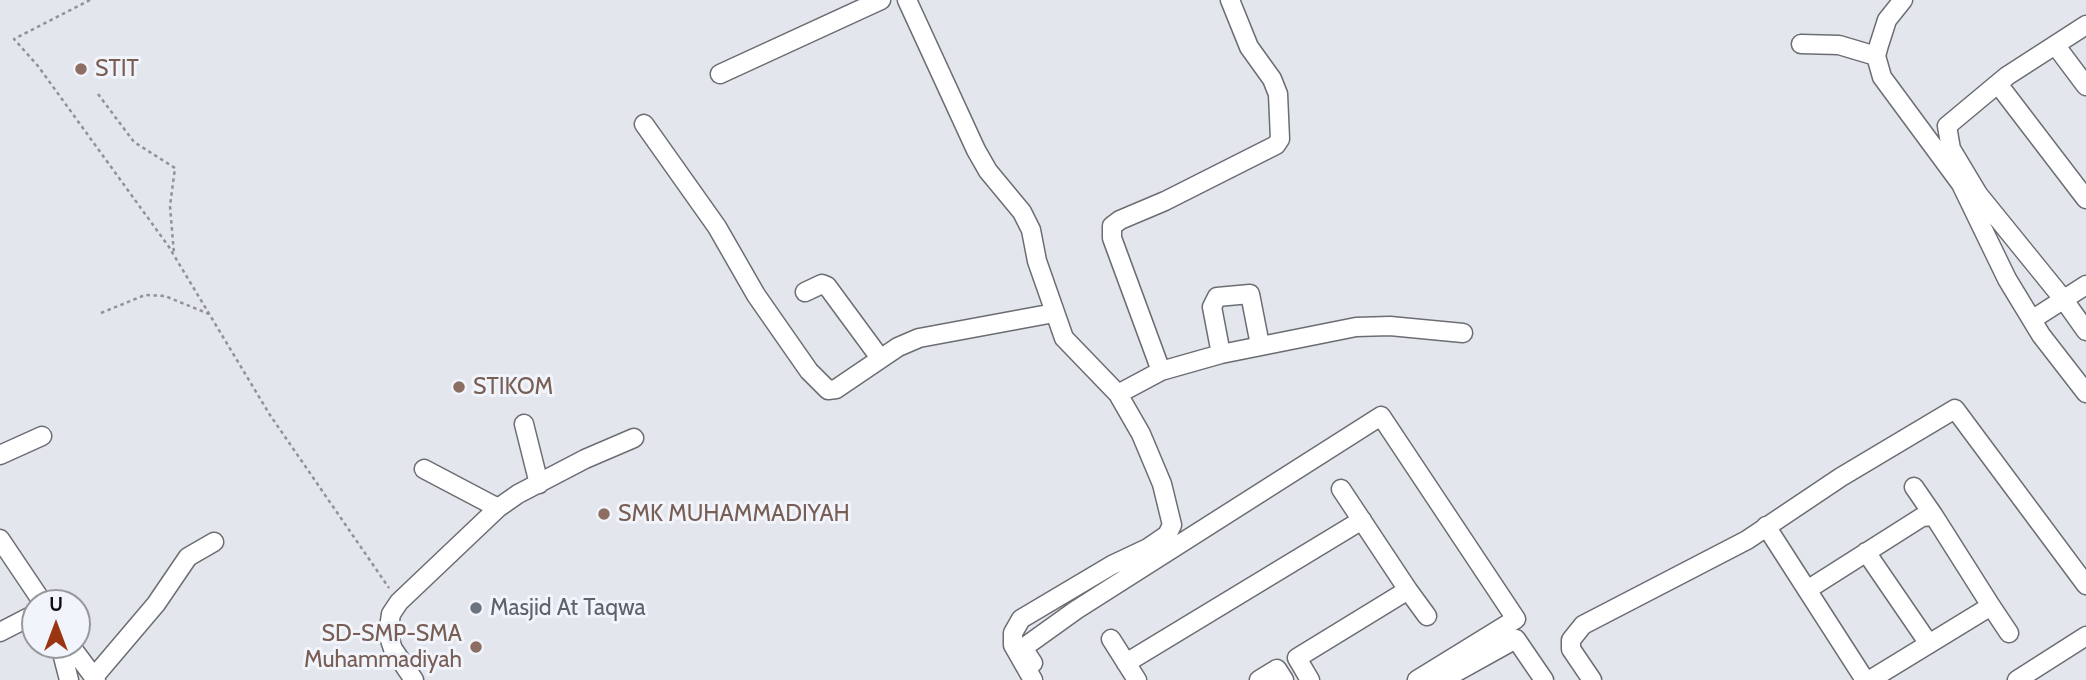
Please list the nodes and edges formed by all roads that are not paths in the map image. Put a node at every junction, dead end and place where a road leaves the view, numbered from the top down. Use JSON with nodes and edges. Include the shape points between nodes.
{"nodes":[{"id":1,"x":881,"y":0,"type":"edge"},
{"id":2,"x":906,"y":0,"type":"edge"},
{"id":3,"x":1230,"y":0,"type":"edge"},
{"id":4,"x":1903,"y":0,"type":"edge"},
{"id":5,"x":2086,"y":25,"type":"edge"},
{"id":6,"x":1801,"y":44,"type":"dead end"},
{"id":7,"x":2056,"y":46,"type":"junction"},
{"id":8,"x":1876,"y":56,"type":"junction"},
{"id":9,"x":720,"y":74,"type":"dead end"},
{"id":10,"x":1998,"y":84,"type":"junction"},
{"id":11,"x":2086,"y":86,"type":"edge"},
{"id":12,"x":644,"y":124,"type":"dead end"},
{"id":13,"x":2086,"y":199,"type":"edge"},
{"id":14,"x":2086,"y":285,"type":"edge"},
{"id":15,"x":805,"y":292,"type":"dead end"},
{"id":16,"x":2064,"y":300,"type":"junction"},
{"id":17,"x":1054,"y":313,"type":"junction"},
{"id":18,"x":2033,"y":318,"type":"junction"},
{"id":19,"x":2086,"y":331,"type":"edge"},
{"id":20,"x":1463,"y":333,"type":"dead end"},
{"id":21,"x":1260,"y":345,"type":"junction"},
{"id":22,"x":1221,"y":354,"type":"junction"},
{"id":23,"x":880,"y":358,"type":"junction"},
{"id":24,"x":1161,"y":371,"type":"junction"},
{"id":25,"x":2086,"y":393,"type":"edge"},
{"id":26,"x":1118,"y":394,"type":"junction"},
{"id":27,"x":524,"y":424,"type":"dead end"},
{"id":28,"x":42,"y":436,"type":"dead end"},
{"id":29,"x":634,"y":438,"type":"dead end"},
{"id":30,"x":0,"y":455,"type":"edge"},
{"id":31,"x":424,"y":469,"type":"dead end"},
{"id":32,"x":539,"y":484,"type":"junction"},
{"id":33,"x":1914,"y":487,"type":"dead end"},
{"id":34,"x":1341,"y":489,"type":"dead end"},
{"id":35,"x":498,"y":508,"type":"junction"},
{"id":36,"x":1934,"y":516,"type":"junction"},
{"id":37,"x":1362,"y":520,"type":"junction"},
{"id":38,"x":1766,"y":526,"type":"junction"},
{"id":39,"x":214,"y":542,"type":"dead end"},
{"id":40,"x":3,"y":549,"type":"edge"},
{"id":41,"x":1866,"y":552,"type":"junction"},
{"id":42,"x":2086,"y":585,"type":"edge"},
{"id":43,"x":33,"y":589,"type":"edge"},
{"id":44,"x":1408,"y":590,"type":"junction"},
{"id":45,"x":1807,"y":590,"type":"junction"},
{"id":46,"x":1991,"y":606,"type":"junction"},
{"id":47,"x":1427,"y":616,"type":"dead end"},
{"id":48,"x":21,"y":621,"type":"edge"},
{"id":49,"x":0,"y":632,"type":"edge"},
{"id":50,"x":2009,"y":633,"type":"dead end"},
{"id":51,"x":2086,"y":636,"type":"edge"},
{"id":52,"x":1111,"y":639,"type":"dead end"},
{"id":53,"x":1929,"y":644,"type":"junction"},
{"id":54,"x":1297,"y":658,"type":"junction"},
{"id":55,"x":64,"y":659,"type":"edge"},
{"id":56,"x":81,"y":659,"type":"edge"},
{"id":57,"x":1126,"y":663,"type":"junction"},
{"id":58,"x":1281,"y":674,"type":"edge"},
{"id":59,"x":95,"y":679,"type":"edge"},
{"id":60,"x":69,"y":680,"type":"edge"},
{"id":61,"x":414,"y":680,"type":"edge"},
{"id":62,"x":1033,"y":680,"type":"edge"},
{"id":63,"x":1044,"y":680,"type":"edge"},
{"id":64,"x":1138,"y":680,"type":"edge"},
{"id":65,"x":1259,"y":680,"type":"edge"},
{"id":66,"x":1310,"y":680,"type":"edge"},
{"id":67,"x":1418,"y":680,"type":"edge"},
{"id":68,"x":1442,"y":680,"type":"edge"},
{"id":69,"x":1544,"y":680,"type":"edge"},
{"id":70,"x":1592,"y":680,"type":"edge"},
{"id":71,"x":1868,"y":680,"type":"edge"},
{"id":72,"x":2017,"y":680,"type":"edge"}],
"edges":[{"from":1,"to":9,"type":"street"},
{"from":2,"to":17,"type":"street","via":[[976,150],[1023,212]]},
{"from":3,"to":24,"type":"street","via":[[1249,47],[1278,94],[1280,139],[1112,226],[1112,238]]},
{"from":4,"to":8,"type":"street","via":[[1887,20]]},
{"from":5,"to":7,"type":"street"},
{"from":6,"to":8,"type":"street","via":[[1839,45]]},
{"from":7,"to":10,"type":"street"},
{"from":7,"to":11,"type":"street"},
{"from":8,"to":18,"type":"street","via":[[1882,77],[1968,195],[2007,279]]},
{"from":10,"to":13,"type":"street"},
{"from":10,"to":16,"type":"street","via":[[1947,126],[1951,149],[1978,194]]},
{"from":12,"to":23,"type":"street","via":[[821,386],[836,389]]},
{"from":14,"to":16,"type":"street"},
{"from":15,"to":23,"type":"street","via":[[827,286]]},
{"from":16,"to":18,"type":"street"},
{"from":16,"to":19,"type":"street"},
{"from":17,"to":23,"type":"street","via":[[919,338]]},
{"from":17,"to":26,"type":"street","via":[[1064,338]]},
{"from":18,"to":25,"type":"street"},
{"from":20,"to":21,"type":"street","via":[[1369,326]]},
{"from":21,"to":22,"type":"street"},
{"from":21,"to":22,"type":"street","via":[[1252,296],[1217,297],[1212,307]]},
{"from":22,"to":24,"type":"street"},
{"from":24,"to":26,"type":"street"},
{"from":26,"to":62,"type":"street","via":[[1162,484],[1172,526],[1148,548],[1021,619],[1013,633],[1013,645]]},
{"from":27,"to":32,"type":"street"},
{"from":28,"to":30,"type":"street"},
{"from":29,"to":32,"type":"street"},
{"from":31,"to":35,"type":"street"},
{"from":32,"to":35,"type":"street"},
{"from":33,"to":36,"type":"street"},
{"from":34,"to":37,"type":"street"},
{"from":35,"to":61,"type":"street","via":[[391,614],[388,634],[393,649]]},
{"from":36,"to":41,"type":"street","via":[[1922,517]]},
{"from":36,"to":46,"type":"street"},
{"from":37,"to":44,"type":"street"},
{"from":37,"to":57,"type":"street"},
{"from":38,"to":42,"type":"street","via":[[1955,409]]},
{"from":38,"to":45,"type":"street"},
{"from":38,"to":70,"type":"street","via":[[1713,559],[1584,625],[1571,640],[1571,649]]},
{"from":39,"to":59,"type":"street","via":[[188,557]]},
{"from":40,"to":43,"type":"street"},
{"from":41,"to":45,"type":"street"},
{"from":41,"to":53,"type":"street"},
{"from":44,"to":47,"type":"street"},
{"from":44,"to":54,"type":"street"},
{"from":45,"to":71,"type":"street"},
{"from":46,"to":50,"type":"street"},
{"from":46,"to":53,"type":"street"},
{"from":48,"to":49,"type":"street"},
{"from":51,"to":72,"type":"street"},
{"from":52,"to":57,"type":"street"},
{"from":53,"to":71,"type":"street"},
{"from":54,"to":58,"type":"street"},
{"from":54,"to":66,"type":"street"},
{"from":55,"to":60,"type":"street"},
{"from":56,"to":59,"type":"street"},
{"from":57,"to":64,"type":"street"},
{"from":58,"to":65,"type":"street"},
{"from":63,"to":67,"type":"street","via":[[1023,648],[1381,416],[1516,620]]},
{"from":68,"to":69,"type":"street","via":[[1516,639]]}]}
